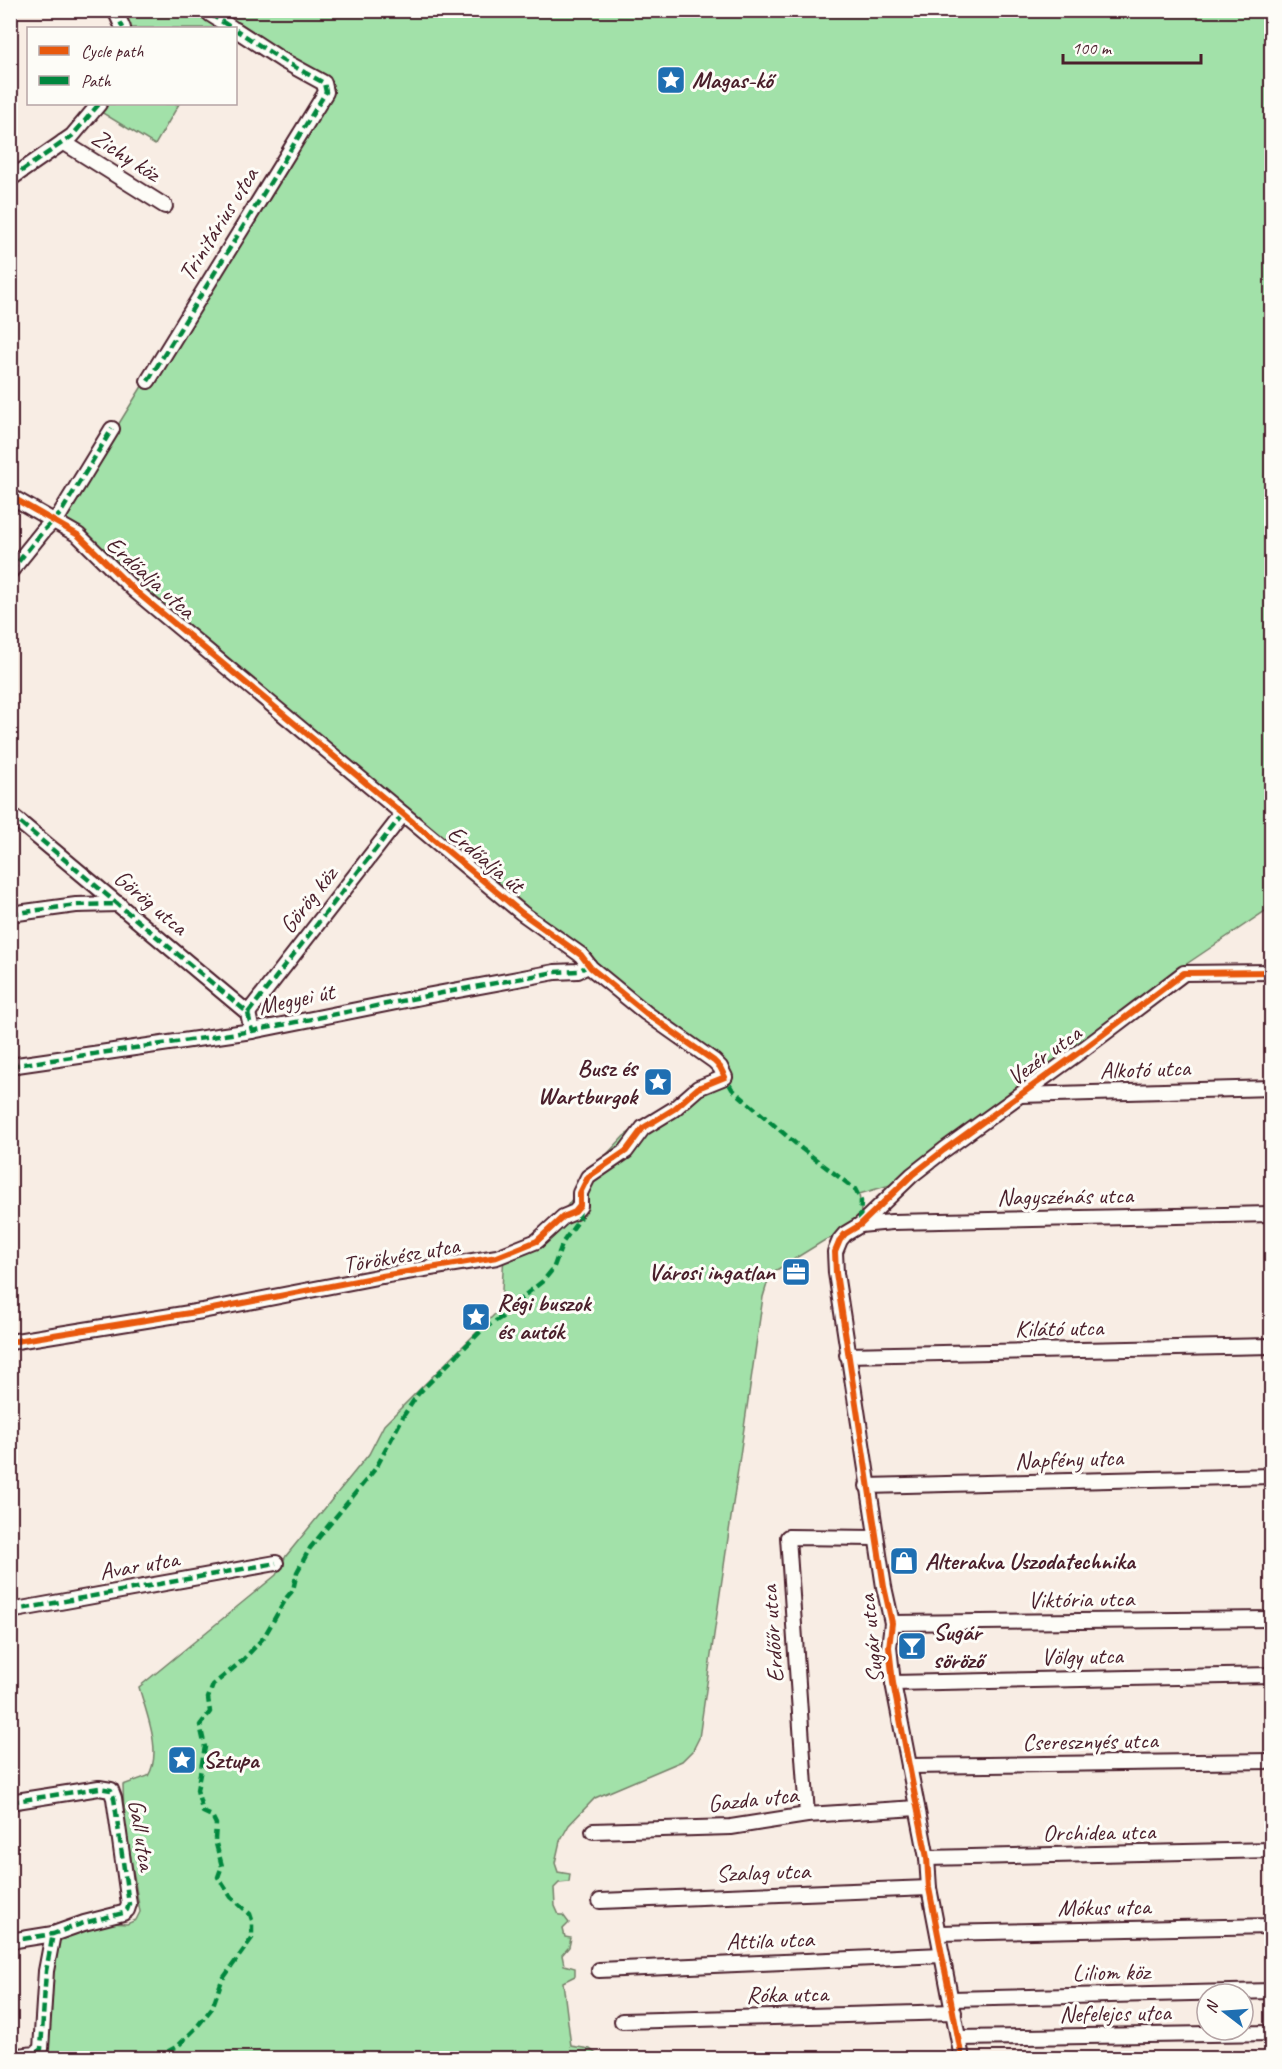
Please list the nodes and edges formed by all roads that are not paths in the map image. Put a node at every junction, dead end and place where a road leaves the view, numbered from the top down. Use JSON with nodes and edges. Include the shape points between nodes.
{"nodes":[{"id":1,"x":115,"y":10,"type":"edge"},
{"id":2,"x":210,"y":14,"type":"dead end"},
{"id":3,"x":123,"y":27,"type":"edge"},
{"id":4,"x":231,"y":27,"type":"edge"},
{"id":5,"x":237,"y":31,"type":"edge"},
{"id":6,"x":98,"y":105,"type":"edge"},
{"id":7,"x":63,"y":142,"type":"junction"},
{"id":8,"x":10,"y":179,"type":"edge"},
{"id":9,"x":165,"y":206,"type":"dead end"},
{"id":10,"x":148,"y":381,"type":"dead end"},
{"id":11,"x":112,"y":429,"type":"dead end"},
{"id":12,"x":10,"y":496,"type":"edge"},
{"id":13,"x":52,"y":522,"type":"junction"},
{"id":14,"x":10,"y":572,"type":"edge"},
{"id":15,"x":224,"y":664,"type":"joint"},
{"id":16,"x":10,"y":813,"type":"edge"},
{"id":17,"x":403,"y":814,"type":"junction"},
{"id":18,"x":119,"y":904,"type":"junction"},
{"id":19,"x":10,"y":914,"type":"edge"},
{"id":20,"x":588,"y":966,"type":"junction"},
{"id":21,"x":1272,"y":972,"type":"edge"},
{"id":22,"x":248,"y":1014,"type":"junction"},
{"id":23,"x":252,"y":1031,"type":"junction"},
{"id":24,"x":10,"y":1066,"type":"edge"},
{"id":25,"x":725,"y":1077,"type":"joint"},
{"id":26,"x":1272,"y":1088,"type":"edge"},
{"id":27,"x":1020,"y":1095,"type":"junction"},
{"id":28,"x":1272,"y":1214,"type":"edge"},
{"id":29,"x":860,"y":1225,"type":"junction"},
{"id":30,"x":10,"y":1342,"type":"edge"},
{"id":31,"x":1272,"y":1346,"type":"edge"},
{"id":32,"x":847,"y":1355,"type":"junction"},
{"id":33,"x":1272,"y":1476,"type":"edge"},
{"id":34,"x":867,"y":1486,"type":"junction"},
{"id":35,"x":876,"y":1538,"type":"junction"},
{"id":36,"x":276,"y":1563,"type":"dead end"},
{"id":37,"x":10,"y":1611,"type":"edge"},
{"id":38,"x":1272,"y":1619,"type":"edge"},
{"id":39,"x":892,"y":1623,"type":"junction"},
{"id":40,"x":1272,"y":1675,"type":"edge"},
{"id":41,"x":893,"y":1683,"type":"junction"},
{"id":42,"x":1272,"y":1761,"type":"edge"},
{"id":43,"x":909,"y":1766,"type":"junction"},
{"id":44,"x":10,"y":1802,"type":"edge"},
{"id":45,"x":917,"y":1808,"type":"junction"},
{"id":46,"x":807,"y":1815,"type":"junction"},
{"id":47,"x":593,"y":1831,"type":"dead end"},
{"id":48,"x":1272,"y":1850,"type":"edge"},
{"id":49,"x":927,"y":1858,"type":"junction"},
{"id":50,"x":929,"y":1888,"type":"junction"},
{"id":51,"x":600,"y":1901,"type":"dead end"},
{"id":52,"x":1272,"y":1926,"type":"edge"},
{"id":53,"x":938,"y":1933,"type":"junction"},
{"id":54,"x":53,"y":1934,"type":"junction"},
{"id":55,"x":10,"y":1941,"type":"edge"},
{"id":56,"x":942,"y":1956,"type":"junction"},
{"id":57,"x":599,"y":1970,"type":"dead end"},
{"id":58,"x":1272,"y":1991,"type":"edge"},
{"id":59,"x":953,"y":2005,"type":"junction"},
{"id":60,"x":622,"y":2020,"type":"dead end"},
{"id":61,"x":1272,"y":2034,"type":"edge"},
{"id":62,"x":959,"y":2038,"type":"junction"},
{"id":63,"x":10,"y":2056,"type":"edge"},
{"id":64,"x":962,"y":2058,"type":"edge"}],
"edges":[{"from":1,"to":3,"type":"street"},
{"from":2,"to":4,"type":"street"},
{"from":5,"to":10,"type":"street","name":"Trinitárius utca","via":[[324,83],[326,89]]},
{"from":6,"to":7,"type":"street"},
{"from":7,"to":8,"type":"street"},
{"from":7,"to":9,"type":"street","name":"Zichy köz"},
{"from":11,"to":13,"type":"street"},
{"from":12,"to":13,"type":"street","name":"Erdőalja utca"},
{"from":13,"to":14,"type":"street"},
{"from":13,"to":15,"type":"street","name":"Erdőalja utca","via":[[78,535],[133,589]]},
{"from":15,"to":17,"type":"street","name":"Erdőalja út"},
{"from":16,"to":18,"type":"street","name":"Görög utca"},
{"from":17,"to":20,"type":"street","name":"Erdőalja út","via":[[522,913],[581,955]]},
{"from":17,"to":22,"type":"street","name":"Görög köz"},
{"from":18,"to":19,"type":"street"},
{"from":18,"to":22,"type":"street","name":"Görög utca"},
{"from":20,"to":23,"type":"street","name":"Megyei út","via":[[578,971],[555,972]]},
{"from":20,"to":25,"type":"street","name":"Erdőalja út","via":[[714,1061]]},
{"from":21,"to":27,"type":"street","name":"Vezér utca","via":[[1184,973]]},
{"from":22,"to":23,"type":"street"},
{"from":23,"to":24,"type":"street","name":"Megyei út"},
{"from":25,"to":30,"type":"street","name":"Törökvész utca","via":[[699,1086],[674,1109],[643,1128],[626,1151],[586,1179],[575,1212],[563,1216],[537,1241],[524,1247],[497,1257]]},
{"from":26,"to":27,"type":"street","name":"Alkotó utca"},
{"from":27,"to":29,"type":"street","name":"Vezér utca","via":[[912,1175]]},
{"from":28,"to":29,"type":"street","name":"Nagyszénás utca"},
{"from":29,"to":32,"type":"street","name":"Sugár utca","via":[[845,1234],[835,1252]]},
{"from":31,"to":32,"type":"street","name":"Kilátó utca"},
{"from":32,"to":34,"type":"street","name":"Sugár utca"},
{"from":33,"to":34,"type":"street","name":"Napfény utca"},
{"from":34,"to":35,"type":"street","name":"Sugár utca"},
{"from":35,"to":39,"type":"street","name":"Sugár utca"},
{"from":35,"to":46,"type":"street","name":"Erdőőr utca","via":[[788,1537]]},
{"from":36,"to":37,"type":"street","name":"Avar utca"},
{"from":38,"to":39,"type":"street","name":"Viktória utca"},
{"from":39,"to":41,"type":"street","name":"Sugár utca","via":[[889,1647]]},
{"from":40,"to":41,"type":"street","name":"Völgy utca"},
{"from":41,"to":43,"type":"street","name":"Sugár utca"},
{"from":42,"to":43,"type":"street","name":"Cseresznyés utca"},
{"from":43,"to":45,"type":"street","name":"Sugár utca"},
{"from":44,"to":54,"type":"street","name":"Gall utca","via":[[99,1788],[114,1794],[128,1909]]},
{"from":45,"to":46,"type":"street","name":"Gazda utca"},
{"from":45,"to":49,"type":"street","name":"Sugár utca"},
{"from":46,"to":47,"type":"street","name":"Gazda utca","via":[[731,1827]]},
{"from":48,"to":49,"type":"street","name":"Orchidea utca"},
{"from":49,"to":50,"type":"street","name":"Sugár utca"},
{"from":50,"to":51,"type":"street","name":"Szalag utca"},
{"from":50,"to":53,"type":"street","name":"Sugár utca"},
{"from":52,"to":53,"type":"street","name":"Mókus utca"},
{"from":53,"to":56,"type":"street","name":"Sugár utca"},
{"from":54,"to":55,"type":"street"},
{"from":54,"to":63,"type":"street","via":[[45,1971],[41,2049],[35,2054]]},
{"from":56,"to":57,"type":"street","name":"Attila utca"},
{"from":56,"to":59,"type":"street","name":"Sugár utca"},
{"from":58,"to":59,"type":"street","name":"Liliom köz"},
{"from":59,"to":60,"type":"street","name":"Róka utca"},
{"from":59,"to":62,"type":"street","name":"Sugár utca"},
{"from":61,"to":62,"type":"street","name":"Nefelejcs utca"},
{"from":62,"to":64,"type":"street","name":"Sugár utca"}]}
